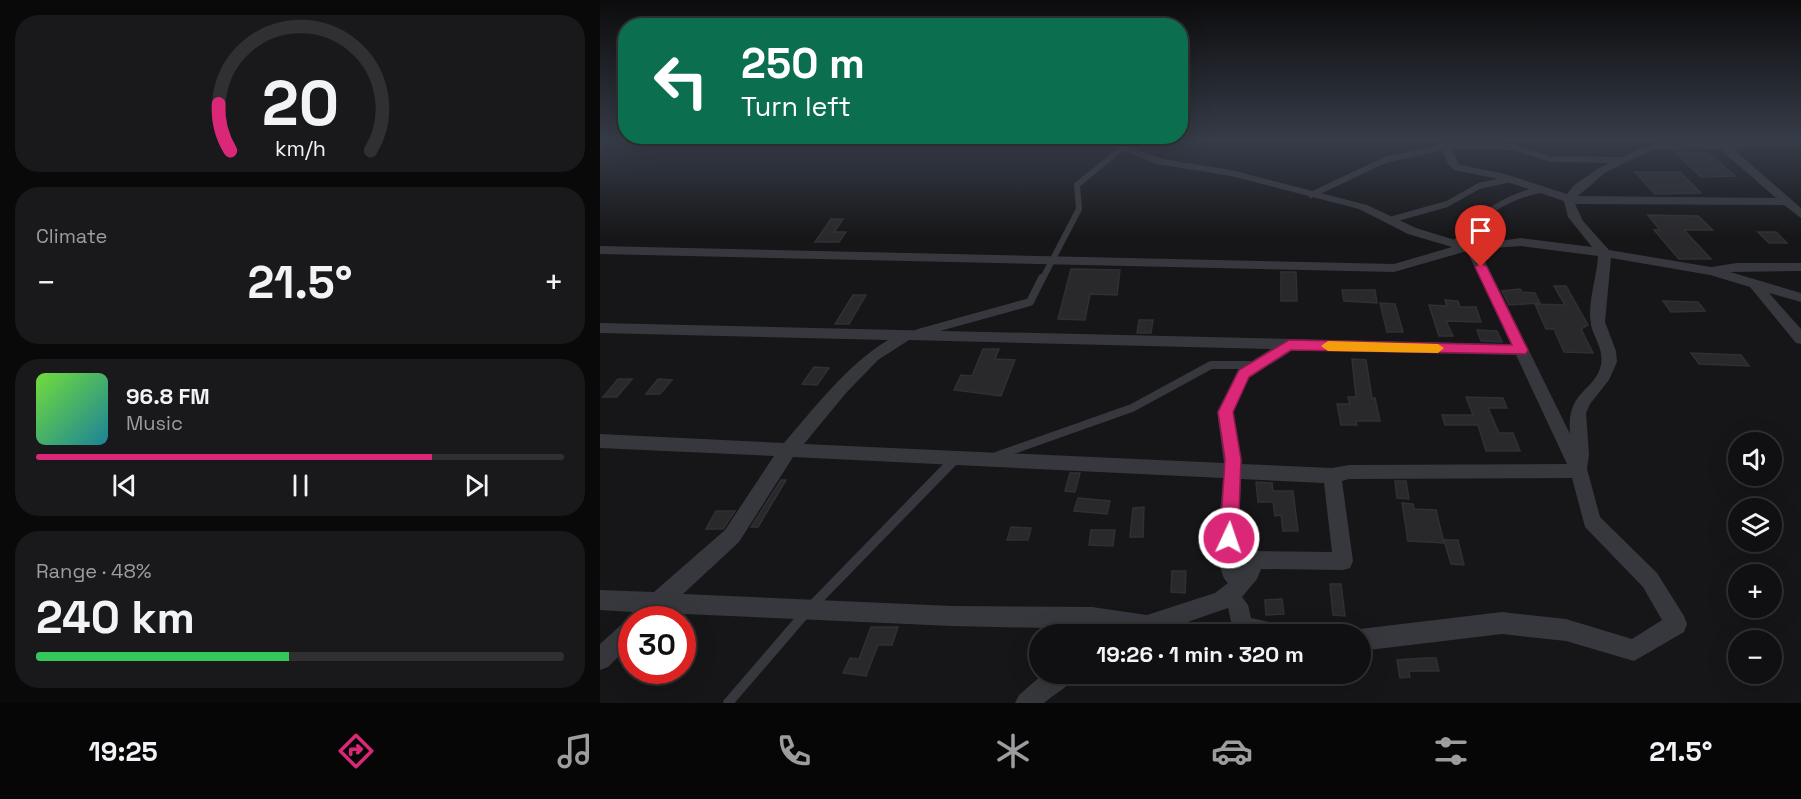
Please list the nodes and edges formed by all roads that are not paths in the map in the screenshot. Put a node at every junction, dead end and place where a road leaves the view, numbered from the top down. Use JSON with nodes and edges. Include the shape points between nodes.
{"nodes":[{"id":1,"x":1092,"y":173,"type":"edge"},
{"id":2,"x":1230,"y":173,"type":"edge"},
{"id":3,"x":1358,"y":173,"type":"edge"},
{"id":4,"x":1481,"y":173,"type":"edge"},
{"id":5,"x":1599,"y":173,"type":"edge"},
{"id":6,"x":1754,"y":173,"type":"edge"},
{"id":7,"x":1511,"y":179,"type":"junction"},
{"id":8,"x":1543,"y":189,"type":"junction"},
{"id":9,"x":1311,"y":195,"type":"junction"},
{"id":10,"x":1570,"y":199,"type":"junction"},
{"id":11,"x":1787,"y":202,"type":"junction"},
{"id":12,"x":1801,"y":214,"type":"edge"},
{"id":13,"x":1390,"y":220,"type":"junction"},
{"id":14,"x":1454,"y":244,"type":"junction"},
{"id":15,"x":1471,"y":246,"type":"junction"},
{"id":16,"x":600,"y":250,"type":"edge"},
{"id":17,"x":1605,"y":253,"type":"junction"},
{"id":18,"x":1054,"y":261,"type":"junction"},
{"id":19,"x":1801,"y":267,"type":"edge"},
{"id":20,"x":1712,"y":271,"type":"junction"},
{"id":21,"x":1756,"y":286,"type":"junction"},
{"id":22,"x":1801,"y":298,"type":"edge"},
{"id":23,"x":600,"y":328,"type":"edge"},
{"id":24,"x":905,"y":336,"type":"junction"},
{"id":25,"x":1801,"y":339,"type":"edge"},
{"id":26,"x":1289,"y":345,"type":"junction"},
{"id":27,"x":1521,"y":350,"type":"junction"},
{"id":28,"x":1257,"y":365,"type":"junction"},
{"id":29,"x":600,"y":441,"type":"edge"},
{"id":30,"x":788,"y":450,"type":"junction"},
{"id":31,"x":956,"y":458,"type":"junction"},
{"id":32,"x":985,"y":459,"type":"junction"},
{"id":33,"x":1232,"y":471,"type":"junction"},
{"id":34,"x":1579,"y":471,"type":"junction"},
{"id":35,"x":1332,"y":476,"type":"junction"},
{"id":36,"x":1232,"y":575,"type":"dead end"},
{"id":37,"x":600,"y":600,"type":"edge"},
{"id":38,"x":656,"y":603,"type":"junction"},
{"id":39,"x":1238,"y":605,"type":"dead end"},
{"id":40,"x":653,"y":606,"type":"edge"},
{"id":41,"x":808,"y":610,"type":"junction"},
{"id":42,"x":1116,"y":624,"type":"edge"},
{"id":43,"x":1156,"y":624,"type":"edge"},
{"id":44,"x":1241,"y":624,"type":"edge"},
{"id":45,"x":1371,"y":639,"type":"edge"},
{"id":46,"x":618,"y":641,"type":"edge"},
{"id":47,"x":600,"y":659,"type":"edge"},
{"id":48,"x":1048,"y":684,"type":"edge"},
{"id":49,"x":728,"y":703,"type":"edge"},
{"id":50,"x":1027,"y":703,"type":"edge"}],
"edges":[{"from":1,"to":18,"type":"lane","via":[[1077,185],[1079,209]]},
{"from":2,"to":9,"type":"street"},
{"from":3,"to":9,"type":"lane"},
{"from":4,"to":7,"type":"street"},
{"from":5,"to":10,"type":"street","via":[[1582,183]]},
{"from":6,"to":11,"type":"street"},
{"from":7,"to":8,"type":"street"},
{"from":7,"to":13,"type":"lane","via":[[1479,186],[1447,204]]},
{"from":8,"to":10,"type":"street"},
{"from":8,"to":14,"type":"lane","via":[[1498,202],[1480,215]]},
{"from":9,"to":13,"type":"street","via":[[1363,207]]},
{"from":10,"to":11,"type":"street"},
{"from":10,"to":17,"type":"street","via":[[1576,220]]},
{"from":11,"to":12,"type":"street"},
{"from":13,"to":14,"type":"street"},
{"from":14,"to":15,"type":"street"},
{"from":15,"to":17,"type":"street","via":[[1521,242]]},
{"from":15,"to":18,"type":"street","via":[[1394,268]]},
{"from":15,"to":27,"type":"street"},
{"from":16,"to":18,"type":"street"},
{"from":17,"to":20,"type":"street"},
{"from":17,"to":34,"type":"street","via":[[1598,303],[1609,363],[1579,409]]},
{"from":18,"to":24,"type":"lane","via":[[1030,302]]},
{"from":19,"to":20,"type":"street"},
{"from":20,"to":21,"type":"street"},
{"from":21,"to":22,"type":"street"},
{"from":21,"to":25,"type":"street"},
{"from":23,"to":24,"type":"street"},
{"from":24,"to":26,"type":"street"},
{"from":24,"to":30,"type":"street","via":[[873,356]]},
{"from":26,"to":27,"type":"street"},
{"from":26,"to":28,"type":"street"},
{"from":27,"to":34,"type":"street"},
{"from":28,"to":32,"type":"lane","via":[[1211,365],[1132,408]]},
{"from":28,"to":33,"type":"street","via":[[1244,374],[1225,412]]},
{"from":29,"to":30,"type":"street"},
{"from":30,"to":31,"type":"street"},
{"from":30,"to":38,"type":"street","via":[[732,536]]},
{"from":31,"to":32,"type":"street"},
{"from":31,"to":41,"type":"lane"},
{"from":32,"to":33,"type":"street"},
{"from":33,"to":35,"type":"street"},
{"from":33,"to":36,"type":"street","via":[[1228,556]]},
{"from":34,"to":35,"type":"street","via":[[1349,472]]},
{"from":34,"to":45,"type":"street","via":[[1592,521],[1650,580],[1676,624],[1634,650],[1566,630],[1502,623]]},
{"from":35,"to":43,"type":"street","via":[[1343,561],[1255,560],[1237,588],[1221,601]]},
{"from":37,"to":38,"type":"street"},
{"from":38,"to":40,"type":"street"},
{"from":38,"to":41,"type":"street"},
{"from":39,"to":44,"type":"street"},
{"from":41,"to":42,"type":"street","via":[[1092,618]]},
{"from":41,"to":49,"type":"lane"},
{"from":46,"to":47,"type":"street"},
{"from":48,"to":50,"type":"street"}]}
